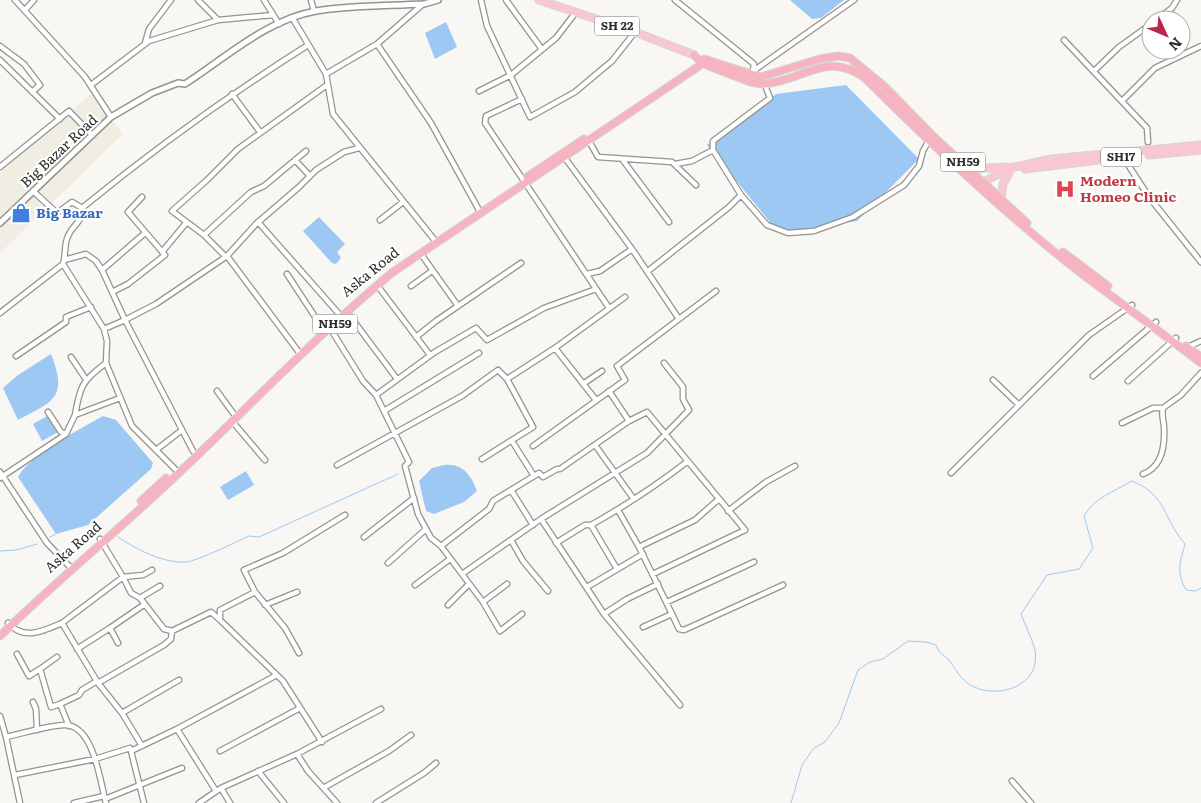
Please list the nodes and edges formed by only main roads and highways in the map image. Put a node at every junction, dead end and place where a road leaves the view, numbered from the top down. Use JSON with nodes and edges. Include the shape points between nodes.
{"nodes":[{"id":1,"x":539,"y":0,"type":"edge"},
{"id":2,"x":701,"y":60,"type":"junction"},
{"id":3,"x":763,"y":80,"type":"junction"},
{"id":4,"x":930,"y":138,"type":"junction"},
{"id":5,"x":1201,"y":145,"type":"edge"},
{"id":6,"x":1201,"y":150,"type":"edge"},
{"id":7,"x":970,"y":169,"type":"junction"},
{"id":8,"x":1010,"y":170,"type":"junction"},
{"id":9,"x":525,"y":181,"type":"junction"},
{"id":10,"x":982,"y":184,"type":"junction"},
{"id":11,"x":1001,"y":198,"type":"junction"},
{"id":12,"x":435,"y":242,"type":"junction"},
{"id":13,"x":1131,"y":306,"type":"junction"},
{"id":14,"x":343,"y":313,"type":"junction"},
{"id":15,"x":1174,"y":340,"type":"junction"},
{"id":16,"x":300,"y":354,"type":"junction"},
{"id":17,"x":1201,"y":357,"type":"edge"},
{"id":18,"x":1201,"y":363,"type":"edge"},
{"id":19,"x":195,"y":453,"type":"junction"},
{"id":20,"x":101,"y":540,"type":"junction"},
{"id":21,"x":9,"y":624,"type":"junction"},
{"id":22,"x":0,"y":630,"type":"edge"},
{"id":23,"x":0,"y":636,"type":"edge"}],
"edges":[{"from":1,"to":2,"type":"main road","number":"SH 22","via":[[635,32]]},
{"from":2,"to":3,"type":"highway","number":"NH59","via":[[752,73]]},
{"from":2,"to":3,"type":"highway","via":[[757,83]]},
{"from":2,"to":9,"type":"highway","name":"Aska Road","number":"NH59"},
{"from":2,"to":9,"type":"highway","number":"NH59","via":[[565,158]]},
{"from":3,"to":4,"type":"highway","number":"NH59","via":[[824,67],[847,66],[865,78]]},
{"from":4,"to":7,"type":"highway","number":"NH59"},
{"from":4,"to":10,"type":"highway","number":"NH59"},
{"from":5,"to":8,"type":"main road","via":[[1051,160]]},
{"from":6,"to":8,"type":"main road","number":"SH17"},
{"from":7,"to":8,"type":"main road"},
{"from":7,"to":10,"type":"highway","number":"NH59"},
{"from":8,"to":10,"type":"main road"},
{"from":8,"to":11,"type":"main road"},
{"from":9,"to":12,"type":"highway","number":"NH59"},
{"from":9,"to":12,"type":"highway","name":"Aska Road","number":"NH59"},
{"from":10,"to":11,"type":"highway","number":"NH59"},
{"from":10,"to":13,"type":"highway","number":"NH59","via":[[1083,274]]},
{"from":11,"to":13,"type":"highway","number":"NH59","via":[[1037,232]]},
{"from":12,"to":14,"type":"highway","number":"NH59"},
{"from":12,"to":14,"type":"highway","name":"Aska Road","number":"NH59","via":[[388,270]]},
{"from":13,"to":15,"type":"highway","number":"NH59"},
{"from":14,"to":16,"type":"highway","name":"Aska Road","number":"NH59"},
{"from":15,"to":17,"type":"highway","number":"NH59"},
{"from":15,"to":18,"type":"highway","number":"NH59"},
{"from":16,"to":19,"type":"highway","number":"NH59"},
{"from":16,"to":19,"type":"highway","name":"Aska Road","number":"NH59"},
{"from":19,"to":20,"type":"highway","number":"NH59"},
{"from":19,"to":20,"type":"highway","name":"Aska Road","number":"NH59"},
{"from":20,"to":21,"type":"highway","number":"NH59"},
{"from":21,"to":22,"type":"highway","number":"NH59"},
{"from":21,"to":23,"type":"highway","number":"NH59"}]}
